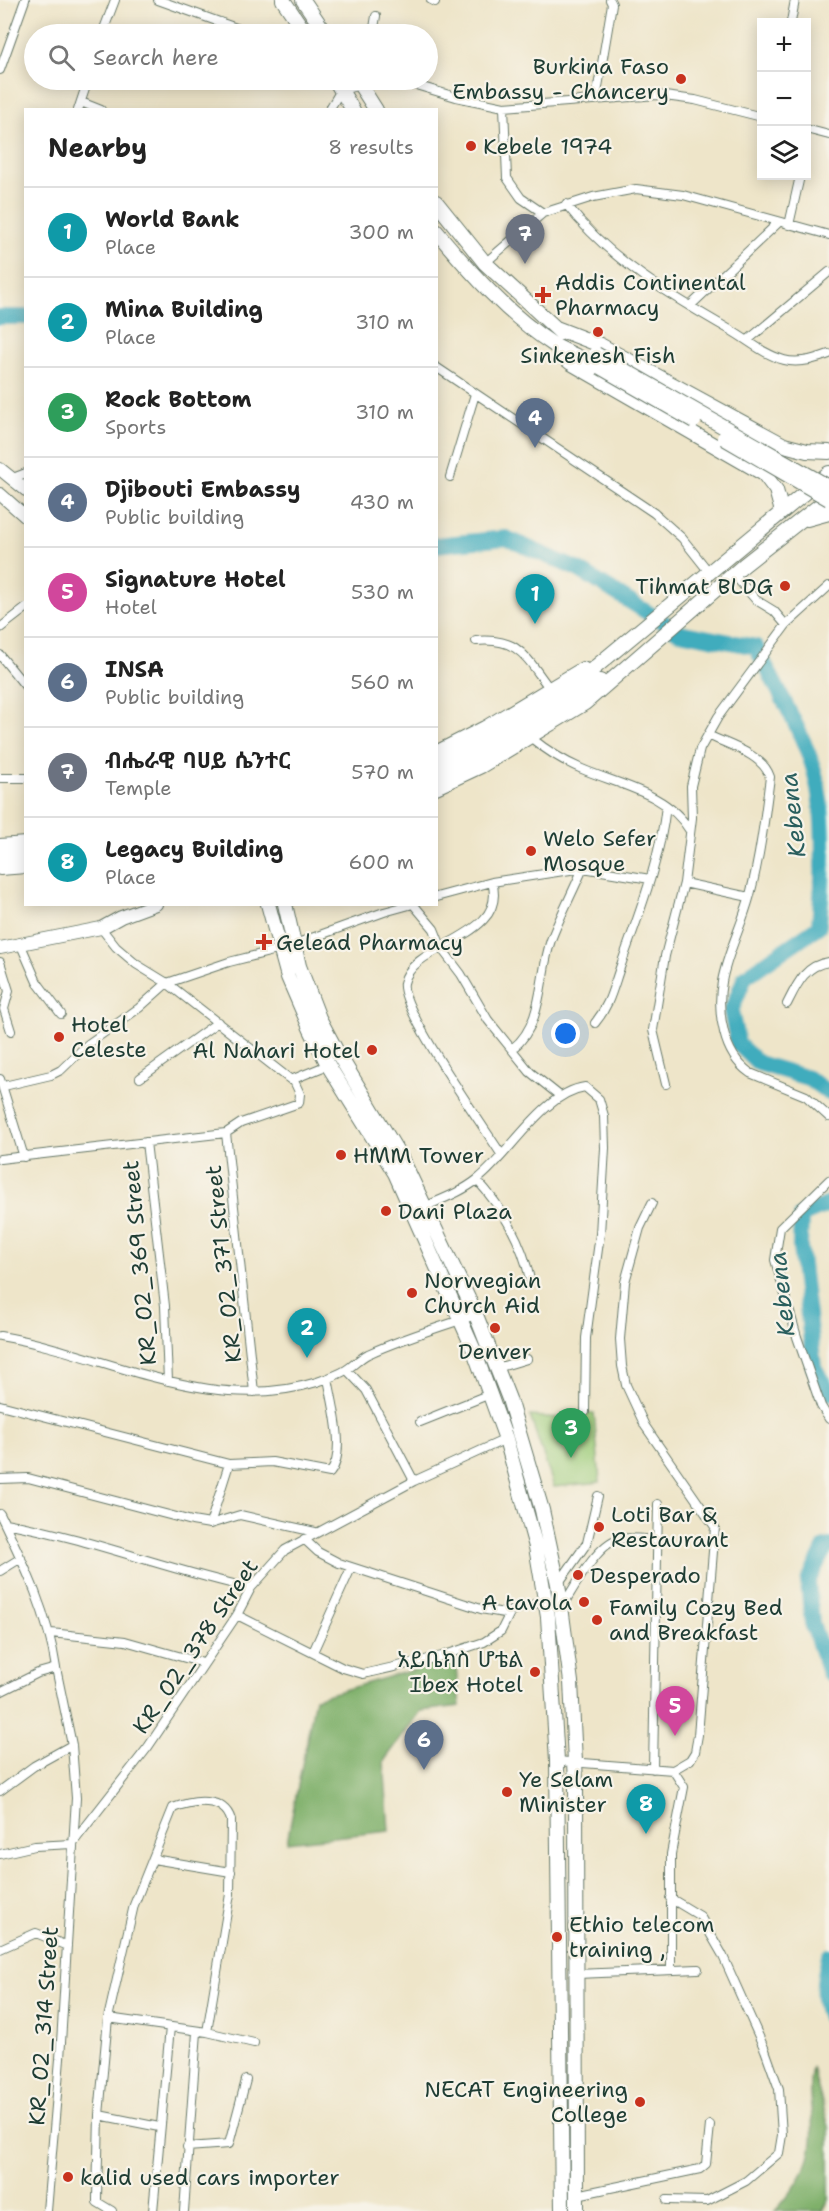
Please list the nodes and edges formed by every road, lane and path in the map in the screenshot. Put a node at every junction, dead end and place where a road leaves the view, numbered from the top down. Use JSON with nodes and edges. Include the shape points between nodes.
{"nodes":[{"id":1,"x":25,"y":0,"type":"edge"},
{"id":2,"x":115,"y":0,"type":"edge"},
{"id":3,"x":159,"y":0,"type":"edge"},
{"id":4,"x":283,"y":0,"type":"edge"},
{"id":5,"x":303,"y":0,"type":"edge"},
{"id":6,"x":610,"y":0,"type":"edge"},
{"id":7,"x":795,"y":0,"type":"edge"},
{"id":8,"x":376,"y":16,"type":"dead end"},
{"id":9,"x":791,"y":18,"type":"edge"},
{"id":10,"x":220,"y":22,"type":"joint"},
{"id":11,"x":106,"y":24,"type":"edge"},
{"id":12,"x":226,"y":24,"type":"edge"},
{"id":13,"x":299,"y":24,"type":"edge"},
{"id":14,"x":319,"y":24,"type":"edge"},
{"id":15,"x":375,"y":24,"type":"edge"},
{"id":16,"x":0,"y":70,"type":"edge"},
{"id":17,"x":85,"y":90,"type":"edge"},
{"id":18,"x":336,"y":90,"type":"edge"},
{"id":19,"x":341,"y":90,"type":"edge"},
{"id":20,"x":363,"y":90,"type":"edge"},
{"id":21,"x":433,"y":90,"type":"edge"},
{"id":22,"x":596,"y":99,"type":"junction"},
{"id":23,"x":79,"y":106,"type":"edge"},
{"id":24,"x":504,"y":107,"type":"junction"},
{"id":25,"x":329,"y":108,"type":"edge"},
{"id":26,"x":352,"y":108,"type":"edge"},
{"id":27,"x":375,"y":108,"type":"edge"},
{"id":28,"x":757,"y":116,"type":"edge"},
{"id":29,"x":811,"y":130,"type":"edge"},
{"id":30,"x":829,"y":135,"type":"edge"},
{"id":31,"x":799,"y":180,"type":"edge"},
{"id":32,"x":438,"y":204,"type":"edge"},
{"id":33,"x":566,"y":204,"type":"junction"},
{"id":34,"x":543,"y":213,"type":"junction"},
{"id":35,"x":779,"y":222,"type":"junction"},
{"id":36,"x":789,"y":225,"type":"junction"},
{"id":37,"x":438,"y":233,"type":"edge"},
{"id":38,"x":829,"y":235,"type":"edge"},
{"id":39,"x":485,"y":263,"type":"junction"},
{"id":40,"x":829,"y":272,"type":"edge"},
{"id":41,"x":690,"y":306,"type":"junction"},
{"id":42,"x":556,"y":328,"type":"junction"},
{"id":43,"x":748,"y":340,"type":"junction"},
{"id":44,"x":556,"y":346,"type":"junction"},
{"id":45,"x":829,"y":354,"type":"edge"},
{"id":46,"x":598,"y":361,"type":"junction"},
{"id":47,"x":438,"y":368,"type":"edge"},
{"id":48,"x":475,"y":394,"type":"junction"},
{"id":49,"x":829,"y":452,"type":"edge"},
{"id":50,"x":0,"y":469,"type":"edge"},
{"id":51,"x":829,"y":473,"type":"edge"},
{"id":52,"x":24,"y":474,"type":"edge"},
{"id":53,"x":450,"y":477,"type":"dead end"},
{"id":54,"x":13,"y":478,"type":"junction"},
{"id":55,"x":829,"y":487,"type":"edge"},
{"id":56,"x":24,"y":488,"type":"edge"},
{"id":57,"x":0,"y":494,"type":"edge"},
{"id":58,"x":829,"y":498,"type":"edge"},
{"id":59,"x":782,"y":512,"type":"junction"},
{"id":60,"x":829,"y":513,"type":"edge"},
{"id":61,"x":24,"y":515,"type":"edge"},
{"id":62,"x":799,"y":522,"type":"junction"},
{"id":63,"x":709,"y":572,"type":"junction"},
{"id":64,"x":734,"y":575,"type":"junction"},
{"id":65,"x":829,"y":586,"type":"edge"},
{"id":66,"x":24,"y":610,"type":"edge"},
{"id":67,"x":786,"y":625,"type":"junction"},
{"id":68,"x":0,"y":628,"type":"edge"},
{"id":69,"x":476,"y":641,"type":"dead end"},
{"id":70,"x":613,"y":651,"type":"junction"},
{"id":71,"x":0,"y":655,"type":"edge"},
{"id":72,"x":625,"y":666,"type":"junction"},
{"id":73,"x":24,"y":685,"type":"edge"},
{"id":74,"x":550,"y":689,"type":"junction"},
{"id":75,"x":708,"y":735,"type":"junction"},
{"id":76,"x":530,"y":737,"type":"junction"},
{"id":77,"x":438,"y":752,"type":"edge"},
{"id":78,"x":438,"y":763,"type":"edge"},
{"id":79,"x":438,"y":774,"type":"edge"},
{"id":80,"x":0,"y":778,"type":"edge"},
{"id":81,"x":24,"y":778,"type":"edge"},
{"id":82,"x":438,"y":786,"type":"edge"},
{"id":83,"x":666,"y":806,"type":"junction"},
{"id":84,"x":690,"y":831,"type":"junction"},
{"id":85,"x":24,"y":835,"type":"edge"},
{"id":86,"x":0,"y":836,"type":"edge"},
{"id":87,"x":24,"y":844,"type":"edge"},
{"id":88,"x":0,"y":846,"type":"edge"},
{"id":89,"x":24,"y":855,"type":"edge"},
{"id":90,"x":0,"y":857,"type":"edge"},
{"id":91,"x":24,"y":866,"type":"edge"},
{"id":92,"x":0,"y":868,"type":"edge"},
{"id":93,"x":583,"y":868,"type":"junction"},
{"id":94,"x":650,"y":879,"type":"junction"},
{"id":95,"x":492,"y":882,"type":"junction"},
{"id":96,"x":684,"y":883,"type":"junction"},
{"id":97,"x":438,"y":896,"type":"edge"},
{"id":98,"x":749,"y":897,"type":"junction"},
{"id":99,"x":151,"y":906,"type":"edge"},
{"id":100,"x":269,"y":906,"type":"edge"},
{"id":101,"x":285,"y":906,"type":"edge"},
{"id":102,"x":407,"y":906,"type":"edge"},
{"id":103,"x":415,"y":906,"type":"edge"},
{"id":104,"x":101,"y":928,"type":"junction"},
{"id":105,"x":20,"y":943,"type":"junction"},
{"id":106,"x":294,"y":944,"type":"junction"},
{"id":107,"x":0,"y":948,"type":"edge"},
{"id":108,"x":442,"y":949,"type":"junction"},
{"id":109,"x":280,"y":950,"type":"junction"},
{"id":110,"x":0,"y":962,"type":"edge"},
{"id":111,"x":829,"y":962,"type":"edge"},
{"id":112,"x":167,"y":983,"type":"junction"},
{"id":113,"x":787,"y":1004,"type":"dead end"},
{"id":114,"x":61,"y":1014,"type":"dead end"},
{"id":115,"x":218,"y":1022,"type":"junction"},
{"id":116,"x":595,"y":1023,"type":"dead end"},
{"id":117,"x":11,"y":1031,"type":"dead end"},
{"id":118,"x":513,"y":1048,"type":"junction"},
{"id":119,"x":328,"y":1065,"type":"junction"},
{"id":120,"x":140,"y":1078,"type":"dead end"},
{"id":121,"x":294,"y":1081,"type":"junction"},
{"id":122,"x":2,"y":1082,"type":"edge"},
{"id":123,"x":666,"y":1084,"type":"dead end"},
{"id":124,"x":560,"y":1096,"type":"junction"},
{"id":125,"x":829,"y":1117,"type":"edge"},
{"id":126,"x":226,"y":1133,"type":"junction"},
{"id":127,"x":146,"y":1142,"type":"junction"},
{"id":128,"x":501,"y":1154,"type":"junction"},
{"id":129,"x":24,"y":1157,"type":"junction"},
{"id":130,"x":0,"y":1159,"type":"edge"},
{"id":131,"x":829,"y":1179,"type":"edge"},
{"id":132,"x":477,"y":1180,"type":"junction"},
{"id":133,"x":652,"y":1203,"type":"dead end"},
{"id":134,"x":424,"y":1207,"type":"junction"},
{"id":135,"x":530,"y":1280,"type":"dead end"},
{"id":136,"x":476,"y":1315,"type":"junction"},
{"id":137,"x":461,"y":1320,"type":"junction"},
{"id":138,"x":0,"y":1336,"type":"edge"},
{"id":139,"x":528,"y":1359,"type":"dead end"},
{"id":140,"x":497,"y":1368,"type":"junction"},
{"id":141,"x":346,"y":1370,"type":"junction"},
{"id":142,"x":328,"y":1378,"type":"junction"},
{"id":143,"x":168,"y":1381,"type":"junction"},
{"id":144,"x":255,"y":1392,"type":"junction"},
{"id":145,"x":490,"y":1394,"type":"junction"},
{"id":146,"x":0,"y":1405,"type":"edge"},
{"id":147,"x":585,"y":1412,"type":"dead end"},
{"id":148,"x":829,"y":1419,"type":"edge"},
{"id":149,"x":420,"y":1422,"type":"dead end"},
{"id":150,"x":506,"y":1439,"type":"junction"},
{"id":151,"x":229,"y":1464,"type":"junction"},
{"id":152,"x":0,"y":1479,"type":"edge"},
{"id":153,"x":414,"y":1480,"type":"junction"},
{"id":154,"x":598,"y":1496,"type":"dead end"},
{"id":155,"x":658,"y":1504,"type":"dead end"},
{"id":156,"x":0,"y":1514,"type":"edge"},
{"id":157,"x":4,"y":1523,"type":"junction"},
{"id":158,"x":210,"y":1524,"type":"junction"},
{"id":159,"x":315,"y":1532,"type":"junction"},
{"id":160,"x":304,"y":1539,"type":"junction"},
{"id":161,"x":656,"y":1540,"type":"junction"},
{"id":162,"x":21,"y":1558,"type":"junction"},
{"id":163,"x":351,"y":1568,"type":"junction"},
{"id":164,"x":0,"y":1571,"type":"edge"},
{"id":165,"x":558,"y":1584,"type":"junction"},
{"id":166,"x":251,"y":1588,"type":"junction"},
{"id":167,"x":545,"y":1600,"type":"junction"},
{"id":168,"x":561,"y":1608,"type":"junction"},
{"id":169,"x":511,"y":1611,"type":"junction"},
{"id":170,"x":237,"y":1615,"type":"junction"},
{"id":171,"x":51,"y":1633,"type":"junction"},
{"id":172,"x":313,"y":1652,"type":"junction"},
{"id":173,"x":203,"y":1663,"type":"junction"},
{"id":174,"x":56,"y":1668,"type":"junction"},
{"id":175,"x":0,"y":1692,"type":"edge"},
{"id":176,"x":72,"y":1745,"type":"junction"},
{"id":177,"x":557,"y":1761,"type":"junction"},
{"id":178,"x":575,"y":1761,"type":"junction"},
{"id":179,"x":653,"y":1769,"type":"junction"},
{"id":180,"x":673,"y":1770,"type":"junction"},
{"id":181,"x":0,"y":1791,"type":"edge"},
{"id":182,"x":72,"y":1844,"type":"junction"},
{"id":183,"x":0,"y":1854,"type":"edge"},
{"id":184,"x":153,"y":1859,"type":"junction"},
{"id":185,"x":231,"y":1872,"type":"junction"},
{"id":186,"x":670,"y":1898,"type":"junction"},
{"id":187,"x":67,"y":1946,"type":"junction"},
{"id":188,"x":0,"y":1948,"type":"edge"},
{"id":189,"x":698,"y":1969,"type":"dead end"},
{"id":190,"x":671,"y":1970,"type":"junction"},
{"id":191,"x":577,"y":1974,"type":"junction"},
{"id":192,"x":108,"y":2018,"type":"junction"},
{"id":193,"x":170,"y":2027,"type":"junction"},
{"id":194,"x":196,"y":2032,"type":"junction"},
{"id":195,"x":207,"y":2032,"type":"junction"},
{"id":196,"x":254,"y":2043,"type":"dead end"},
{"id":197,"x":246,"y":2080,"type":"dead end"},
{"id":198,"x":99,"y":2115,"type":"junction"},
{"id":199,"x":710,"y":2125,"type":"dead end"},
{"id":200,"x":159,"y":2127,"type":"junction"},
{"id":201,"x":187,"y":2147,"type":"junction"},
{"id":202,"x":577,"y":2177,"type":"junction"},
{"id":203,"x":562,"y":2178,"type":"junction"},
{"id":204,"x":577,"y":2195,"type":"junction"},
{"id":205,"x":668,"y":2200,"type":"dead end"},
{"id":206,"x":47,"y":2211,"type":"edge"},
{"id":207,"x":112,"y":2211,"type":"edge"},
{"id":208,"x":153,"y":2211,"type":"edge"},
{"id":209,"x":184,"y":2211,"type":"edge"},
{"id":210,"x":562,"y":2211,"type":"edge"},
{"id":211,"x":577,"y":2211,"type":"edge"}],
"edges":[{"from":1,"to":16,"type":"street"},
{"from":2,"to":11,"type":"street"},
{"from":3,"to":10,"type":"street"},
{"from":4,"to":13,"type":"main road"},
{"from":5,"to":14,"type":"main road"},
{"from":6,"to":22,"type":"street"},
{"from":7,"to":9,"type":"street"},
{"from":8,"to":15,"type":"street"},
{"from":10,"to":12,"type":"street"},
{"from":17,"to":23,"type":"street"},
{"from":18,"to":25,"type":"street"},
{"from":19,"to":26,"type":"main road"},
{"from":20,"to":27,"type":"main road"},
{"from":21,"to":24,"type":"street"},
{"from":22,"to":24,"type":"street"},
{"from":22,"to":28,"type":"street","via":[[675,97]]},
{"from":24,"to":34,"type":"street","via":[[507,178],[521,198]]},
{"from":29,"to":30,"type":"street"},
{"from":31,"to":36,"type":"street"},
{"from":32,"to":39,"type":"main road"},
{"from":33,"to":34,"type":"street"},
{"from":33,"to":35,"type":"street","via":[[612,192],[652,190]]},
{"from":33,"to":41,"type":"street","via":[[613,254]]},
{"from":34,"to":39,"type":"street"},
{"from":35,"to":36,"type":"street"},
{"from":35,"to":41,"type":"street"},
{"from":36,"to":38,"type":"street"},
{"from":37,"to":44,"type":"main road","via":[[496,297]]},
{"from":39,"to":42,"type":"main road"},
{"from":40,"to":43,"type":"street"},
{"from":41,"to":43,"type":"street"},
{"from":42,"to":46,"type":"main road"},
{"from":42,"to":49,"type":"main road","via":[[600,345],[784,445]]},
{"from":43,"to":45,"type":"street","via":[[784,360],[812,360]]},
{"from":44,"to":46,"type":"main road"},
{"from":44,"to":59,"type":"main road","via":[[571,363],[764,474],[776,490]]},
{"from":46,"to":55,"type":"main road","bridge":true},
{"from":46,"to":58,"type":"main road","bridge":true},
{"from":47,"to":48,"type":"street"},
{"from":48,"to":53,"type":"street"},
{"from":48,"to":63,"type":"street","via":[[662,519]]},
{"from":50,"to":54,"type":"street"},
{"from":51,"to":59,"type":"main road"},
{"from":52,"to":54,"type":"street"},
{"from":54,"to":56,"type":"street"},
{"from":57,"to":61,"type":"street"},
{"from":58,"to":62,"type":"main road"},
{"from":59,"to":63,"type":"main road"},
{"from":60,"to":62,"type":"main road"},
{"from":62,"to":64,"type":"main road"},
{"from":63,"to":70,"type":"main road"},
{"from":64,"to":67,"type":"street"},
{"from":64,"to":72,"type":"main road"},
{"from":65,"to":67,"type":"street"},
{"from":66,"to":68,"type":"street"},
{"from":67,"to":75,"type":"street"},
{"from":69,"to":74,"type":"street","via":[[504,640],[513,645]]},
{"from":70,"to":74,"type":"main road"},
{"from":70,"to":78,"type":"main road","via":[[569,689],[490,738]]},
{"from":71,"to":73,"type":"street"},
{"from":72,"to":76,"type":"main road","via":[[585,703]]},
{"from":72,"to":79,"type":"main road","via":[[502,743]]},
{"from":74,"to":77,"type":"main road"},
{"from":75,"to":84,"type":"street","via":[[693,772]]},
{"from":75,"to":98,"type":"street","via":[[757,760],[770,777]]},
{"from":76,"to":82,"type":"main road"},
{"from":76,"to":83,"type":"street","via":[[553,755],[583,770],[627,784]]},
{"from":80,"to":81,"type":"street"},
{"from":83,"to":84,"type":"street","via":[[681,817]]},
{"from":83,"to":94,"type":"street"},
{"from":84,"to":96,"type":"street"},
{"from":85,"to":86,"type":"main road"},
{"from":87,"to":88,"type":"main road"},
{"from":89,"to":90,"type":"main road"},
{"from":91,"to":92,"type":"main road"},
{"from":93,"to":94,"type":"street"},
{"from":93,"to":95,"type":"street"},
{"from":93,"to":118,"type":"street","via":[[551,940],[529,1028]]},
{"from":94,"to":116,"type":"street","via":[[611,999]]},
{"from":95,"to":97,"type":"street"},
{"from":95,"to":108,"type":"street","via":[[496,896],[486,917]]},
{"from":96,"to":98,"type":"street"},
{"from":96,"to":123,"type":"street","via":[[665,956],[653,1030]]},
{"from":98,"to":125,"type":"street","via":[[719,992],[727,1044],[742,1068],[806,1096]]},
{"from":99,"to":104,"type":"street"},
{"from":100,"to":109,"type":"main road"},
{"from":101,"to":106,"type":"main road"},
{"from":102,"to":106,"type":"street"},
{"from":103,"to":108,"type":"street","via":[[434,929]]},
{"from":104,"to":105,"type":"street"},
{"from":104,"to":112,"type":"street","via":[[136,964]]},
{"from":105,"to":107,"type":"street"},
{"from":105,"to":114,"type":"street","via":[[37,982]]},
{"from":106,"to":109,"type":"street"},
{"from":106,"to":134,"type":"main road","via":[[320,1018],[404,1162]]},
{"from":108,"to":118,"type":"street","via":[[488,1020]]},
{"from":108,"to":128,"type":"street","via":[[428,953],[409,972],[404,991],[416,1023]]},
{"from":109,"to":112,"type":"street"},
{"from":109,"to":119,"type":"main road","via":[[288,977]]},
{"from":110,"to":117,"type":"street","via":[[9,991],[4,1009]]},
{"from":111,"to":113,"type":"street","via":[[808,970]]},
{"from":112,"to":115,"type":"street"},
{"from":112,"to":122,"type":"street","via":[[61,1070]]},
{"from":115,"to":120,"type":"street"},
{"from":115,"to":121,"type":"street"},
{"from":118,"to":124,"type":"street","via":[[531,1072]]},
{"from":119,"to":121,"type":"street"},
{"from":119,"to":137,"type":"main road","via":[[395,1173]]},
{"from":121,"to":126,"type":"street","via":[[299,1103],[241,1123]]},
{"from":122,"to":129,"type":"street"},
{"from":124,"to":128,"type":"street"},
{"from":124,"to":147,"type":"street","via":[[585,1088],[599,1099],[604,1116],[600,1234],[585,1347]]},
{"from":126,"to":127,"type":"street"},
{"from":126,"to":144,"type":"street","name":"KR_02_371 Street"},
{"from":127,"to":129,"type":"street"},
{"from":127,"to":143,"type":"street","name":"KR_02_369 Street","via":[[165,1306]]},
{"from":128,"to":132,"type":"street"},
{"from":129,"to":130,"type":"street"},
{"from":131,"to":148,"type":"street","via":[[780,1228],[775,1260],[797,1338]]},
{"from":132,"to":134,"type":"street"},
{"from":132,"to":135,"type":"street","via":[[499,1207],[520,1248]]},
{"from":133,"to":180,"type":"street","via":[[640,1228],[625,1282],[620,1339],[626,1385],[645,1426],[711,1520],[715,1534],[695,1752],[690,1760]]},
{"from":134,"to":136,"type":"main road"},
{"from":136,"to":137,"type":"street"},
{"from":136,"to":140,"type":"main road"},
{"from":137,"to":141,"type":"street","via":[[367,1354]]},
{"from":137,"to":145,"type":"main road"},
{"from":138,"to":143,"type":"street"},
{"from":139,"to":140,"type":"street"},
{"from":140,"to":165,"type":"main road","via":[[542,1510]]},
{"from":141,"to":142,"type":"street"},
{"from":141,"to":153,"type":"street","via":[[366,1390]]},
{"from":142,"to":144,"type":"street"},
{"from":142,"to":151,"type":"street","via":[[338,1446],[335,1467],[330,1473],[272,1462]]},
{"from":143,"to":144,"type":"street"},
{"from":145,"to":149,"type":"street"},
{"from":145,"to":150,"type":"main road"},
{"from":146,"to":151,"type":"street"},
{"from":150,"to":153,"type":"street","name":"KR_02_378 Street"},
{"from":150,"to":167,"type":"main road","via":[[536,1547]]},
{"from":151,"to":158,"type":"street"},
{"from":152,"to":158,"type":"street","via":[[28,1478]]},
{"from":153,"to":159,"type":"street","name":"KR_02_378 Street"},
{"from":154,"to":165,"type":"street","via":[[587,1543]]},
{"from":155,"to":161,"type":"street"},
{"from":156,"to":157,"type":"street"},
{"from":157,"to":162,"type":"street"},
{"from":157,"to":166,"type":"street","via":[[58,1534]]},
{"from":158,"to":159,"type":"street","via":[[240,1515]]},
{"from":159,"to":160,"type":"street","name":"KR_02_378 Street"},
{"from":160,"to":163,"type":"street","via":[[327,1558]]},
{"from":160,"to":166,"type":"street","name":"KR_02_378 Street","via":[[285,1550]]},
{"from":161,"to":168,"type":"street","via":[[618,1539],[609,1544]]},
{"from":161,"to":179,"type":"street"},
{"from":162,"to":164,"type":"street"},
{"from":162,"to":171,"type":"street"},
{"from":163,"to":169,"type":"street","via":[[481,1609]]},
{"from":163,"to":172,"type":"street"},
{"from":165,"to":168,"type":"main road"},
{"from":166,"to":170,"type":"street","name":"KR_02_378 Street"},
{"from":167,"to":169,"type":"street"},
{"from":167,"to":177,"type":"main road"},
{"from":168,"to":178,"type":"main road","via":[[571,1682]]},
{"from":169,"to":172,"type":"street","via":[[496,1637],[442,1656],[374,1672],[351,1671]]},
{"from":170,"to":172,"type":"street"},
{"from":170,"to":173,"type":"street","name":"KR_02_378 Street"},
{"from":171,"to":173,"type":"street","via":[[125,1641]]},
{"from":171,"to":174,"type":"street","name":"KR_02_314 Street"},
{"from":173,"to":182,"type":"street","name":"KR_02_378 Street","via":[[148,1747]]},
{"from":174,"to":175,"type":"street"},
{"from":174,"to":176,"type":"street","name":"KR_02_314 Street"},
{"from":176,"to":181,"type":"street","via":[[33,1766]]},
{"from":176,"to":182,"type":"street","name":"KR_02_314 Street","via":[[76,1797]]},
{"from":177,"to":178,"type":"street"},
{"from":177,"to":203,"type":"main road"},
{"from":178,"to":179,"type":"street"},
{"from":178,"to":191,"type":"main road"},
{"from":179,"to":180,"type":"street"},
{"from":180,"to":186,"type":"street","via":[[684,1787],[670,1854]]},
{"from":182,"to":183,"type":"street","via":[[35,1846]]},
{"from":182,"to":187,"type":"street","name":"KR_02_314 Street"},
{"from":184,"to":185,"type":"street"},
{"from":184,"to":185,"type":"street","via":[[173,1808],[186,1803],[219,1803],[228,1809],[231,1820]]},
{"from":184,"to":192,"type":"street","via":[[125,1934]]},
{"from":185,"to":195,"type":"street"},
{"from":186,"to":190,"type":"street"},
{"from":186,"to":205,"type":"street","via":[[700,1916],[722,1954],[779,2089],[782,2135],[779,2153],[746,2181],[707,2201]]},
{"from":187,"to":188,"type":"street","via":[[36,1933]]},
{"from":187,"to":206,"type":"street","name":"KR_02_314 Street"},
{"from":189,"to":190,"type":"street"},
{"from":190,"to":191,"type":"street"},
{"from":191,"to":202,"type":"main road"},
{"from":192,"to":193,"type":"street"},
{"from":192,"to":198,"type":"street"},
{"from":193,"to":194,"type":"street"},
{"from":193,"to":200,"type":"street"},
{"from":194,"to":195,"type":"street"},
{"from":194,"to":201,"type":"street"},
{"from":195,"to":196,"type":"street"},
{"from":197,"to":201,"type":"street","via":[[229,2144]]},
{"from":198,"to":200,"type":"street"},
{"from":198,"to":207,"type":"street","via":[[97,2202]]},
{"from":199,"to":204,"type":"street","via":[[706,2164],[700,2169]]},
{"from":200,"to":208,"type":"street"},
{"from":201,"to":209,"type":"street"},
{"from":202,"to":203,"type":"main road"},
{"from":202,"to":204,"type":"main road"},
{"from":203,"to":210,"type":"main road"},
{"from":204,"to":211,"type":"main road"}]}
